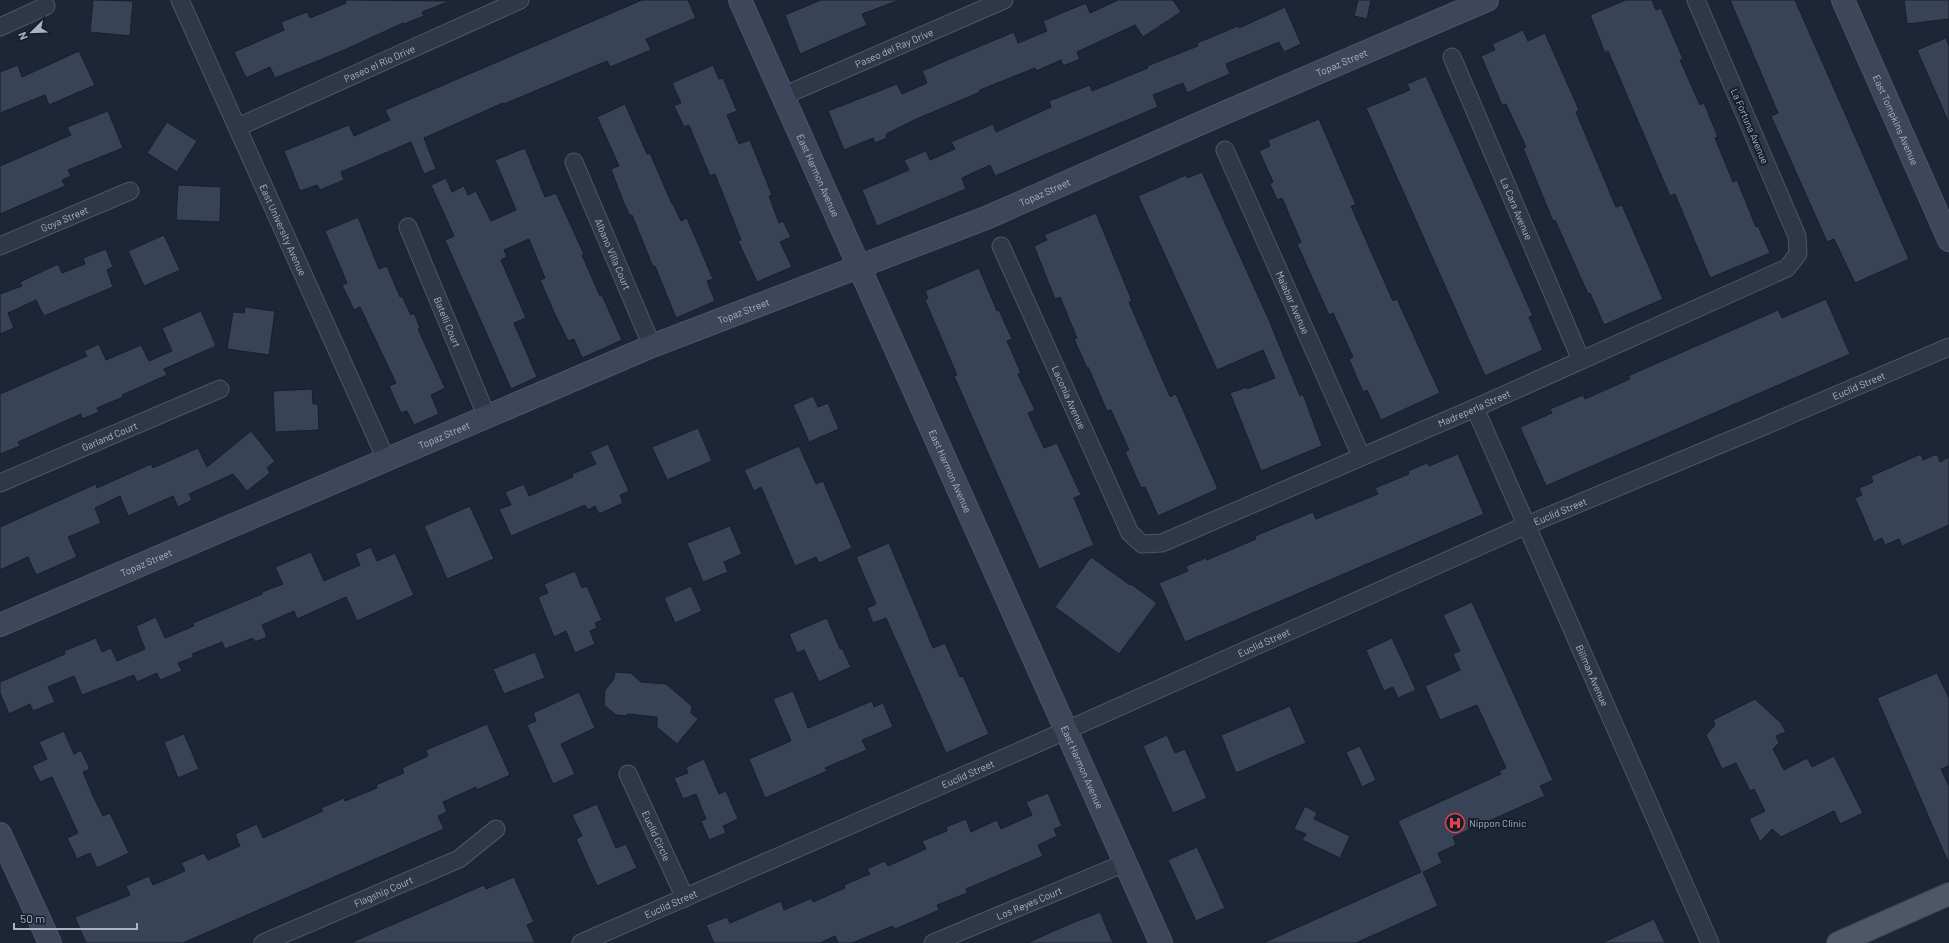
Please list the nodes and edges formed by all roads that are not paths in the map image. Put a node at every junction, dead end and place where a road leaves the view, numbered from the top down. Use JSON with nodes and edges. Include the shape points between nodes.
{"nodes":[{"id":1,"x":180,"y":0,"type":"edge"},
{"id":2,"x":520,"y":0,"type":"edge"},
{"id":3,"x":740,"y":0,"type":"edge"},
{"id":4,"x":1004,"y":0,"type":"edge"},
{"id":5,"x":1487,"y":0,"type":"edge"},
{"id":6,"x":1696,"y":0,"type":"edge"},
{"id":7,"x":1843,"y":0,"type":"edge"},
{"id":8,"x":46,"y":6,"type":"dead end"},
{"id":9,"x":0,"y":26,"type":"edge"},
{"id":10,"x":1452,"y":57,"type":"dead end"},
{"id":11,"x":783,"y":96,"type":"junction"},
{"id":12,"x":238,"y":127,"type":"junction"},
{"id":13,"x":1225,"y":150,"type":"dead end"},
{"id":14,"x":574,"y":162,"type":"dead end"},
{"id":15,"x":130,"y":191,"type":"dead end"},
{"id":16,"x":408,"y":227,"type":"dead end"},
{"id":17,"x":1949,"y":240,"type":"edge"},
{"id":18,"x":0,"y":246,"type":"edge"},
{"id":19,"x":1000,"y":246,"type":"dead end"},
{"id":20,"x":1798,"y":254,"type":"joint"},
{"id":21,"x":859,"y":267,"type":"junction"},
{"id":22,"x":652,"y":346,"type":"junction"},
{"id":23,"x":1949,"y":346,"type":"edge"},
{"id":24,"x":1581,"y":360,"type":"junction"},
{"id":25,"x":220,"y":389,"type":"dead end"},
{"id":26,"x":1475,"y":408,"type":"junction"},
{"id":27,"x":487,"y":417,"type":"junction"},
{"id":28,"x":1361,"y":456,"type":"junction"},
{"id":29,"x":386,"y":459,"type":"junction"},
{"id":30,"x":0,"y":483,"type":"edge"},
{"id":31,"x":1527,"y":526,"type":"junction"},
{"id":32,"x":1142,"y":544,"type":"joint"},
{"id":33,"x":0,"y":625,"type":"edge"},
{"id":34,"x":1066,"y":731,"type":"junction"},
{"id":35,"x":628,"y":774,"type":"dead end"},
{"id":36,"x":496,"y":829,"type":"dead end"},
{"id":37,"x":0,"y":834,"type":"edge"},
{"id":38,"x":1125,"y":863,"type":"junction"},
{"id":39,"x":1949,"y":894,"type":"edge"},
{"id":40,"x":684,"y":898,"type":"junction"},
{"id":41,"x":50,"y":943,"type":"edge"},
{"id":42,"x":263,"y":943,"type":"edge"},
{"id":43,"x":581,"y":943,"type":"edge"},
{"id":44,"x":933,"y":943,"type":"edge"},
{"id":45,"x":1161,"y":943,"type":"edge"},
{"id":46,"x":1710,"y":943,"type":"edge"},
{"id":47,"x":1838,"y":943,"type":"edge"}],
"edges":[{"from":1,"to":12,"type":"street","name":"East University Avenue"},
{"from":2,"to":12,"type":"street","name":"Paseo el Rio Drive"},
{"from":3,"to":11,"type":"street","name":"East Harmon Avenue"},
{"from":4,"to":11,"type":"street","name":"Paseo del Ray Drive"},
{"from":5,"to":21,"type":"street","name":"Topaz Street","via":[[986,218]]},
{"from":6,"to":20,"type":"street","name":"La Fortuna Avenue","via":[[1797,236]]},
{"from":7,"to":17,"type":"street","name":"East Tompkins Avenue"},
{"from":8,"to":9,"type":"street"},
{"from":10,"to":24,"type":"street","name":"La Cara Avenue"},
{"from":11,"to":21,"type":"street","name":"East Harmon Avenue"},
{"from":12,"to":29,"type":"street","name":"East University Avenue"},
{"from":13,"to":28,"type":"street","name":"Malabar Avenue"},
{"from":14,"to":22,"type":"street","name":"Albano Villa Court"},
{"from":15,"to":18,"type":"street","name":"Goya Street"},
{"from":16,"to":27,"type":"street","name":"Batelli Court"},
{"from":19,"to":32,"type":"street","name":"Laconia Avenue","via":[[1130,533]]},
{"from":20,"to":24,"type":"street","name":"Madreperla Street","via":[[1787,268]]},
{"from":21,"to":22,"type":"street","name":"Topaz Street"},
{"from":21,"to":34,"type":"street","name":"East Harmon Avenue"},
{"from":22,"to":27,"type":"street","name":"Topaz Street"},
{"from":23,"to":31,"type":"street","name":"Euclid Street"},
{"from":24,"to":26,"type":"street","name":"Madreperla Street"},
{"from":25,"to":30,"type":"street","name":"Garland Court"},
{"from":26,"to":28,"type":"street","name":"Madreperla Street"},
{"from":26,"to":31,"type":"street","name":"Billman Avenue"},
{"from":27,"to":29,"type":"street","name":"Topaz Street"},
{"from":28,"to":32,"type":"street","name":"Madreperla Street","via":[[1162,544]]},
{"from":29,"to":33,"type":"street","name":"Topaz Street"},
{"from":31,"to":34,"type":"street","name":"Euclid Street"},
{"from":31,"to":46,"type":"street","name":"Billman Avenue"},
{"from":34,"to":38,"type":"street","name":"East Harmon Avenue"},
{"from":34,"to":40,"type":"street","name":"Euclid Street"},
{"from":35,"to":40,"type":"street","name":"Euclid Circle"},
{"from":36,"to":42,"type":"street","name":"Flagship Court","via":[[459,859]]},
{"from":37,"to":41,"type":"street"},
{"from":38,"to":44,"type":"street","name":"Los Reyes Court"},
{"from":38,"to":45,"type":"street","name":"East Harmon Avenue"},
{"from":39,"to":47,"type":"main road"},
{"from":40,"to":43,"type":"street","name":"Euclid Street"}]}
